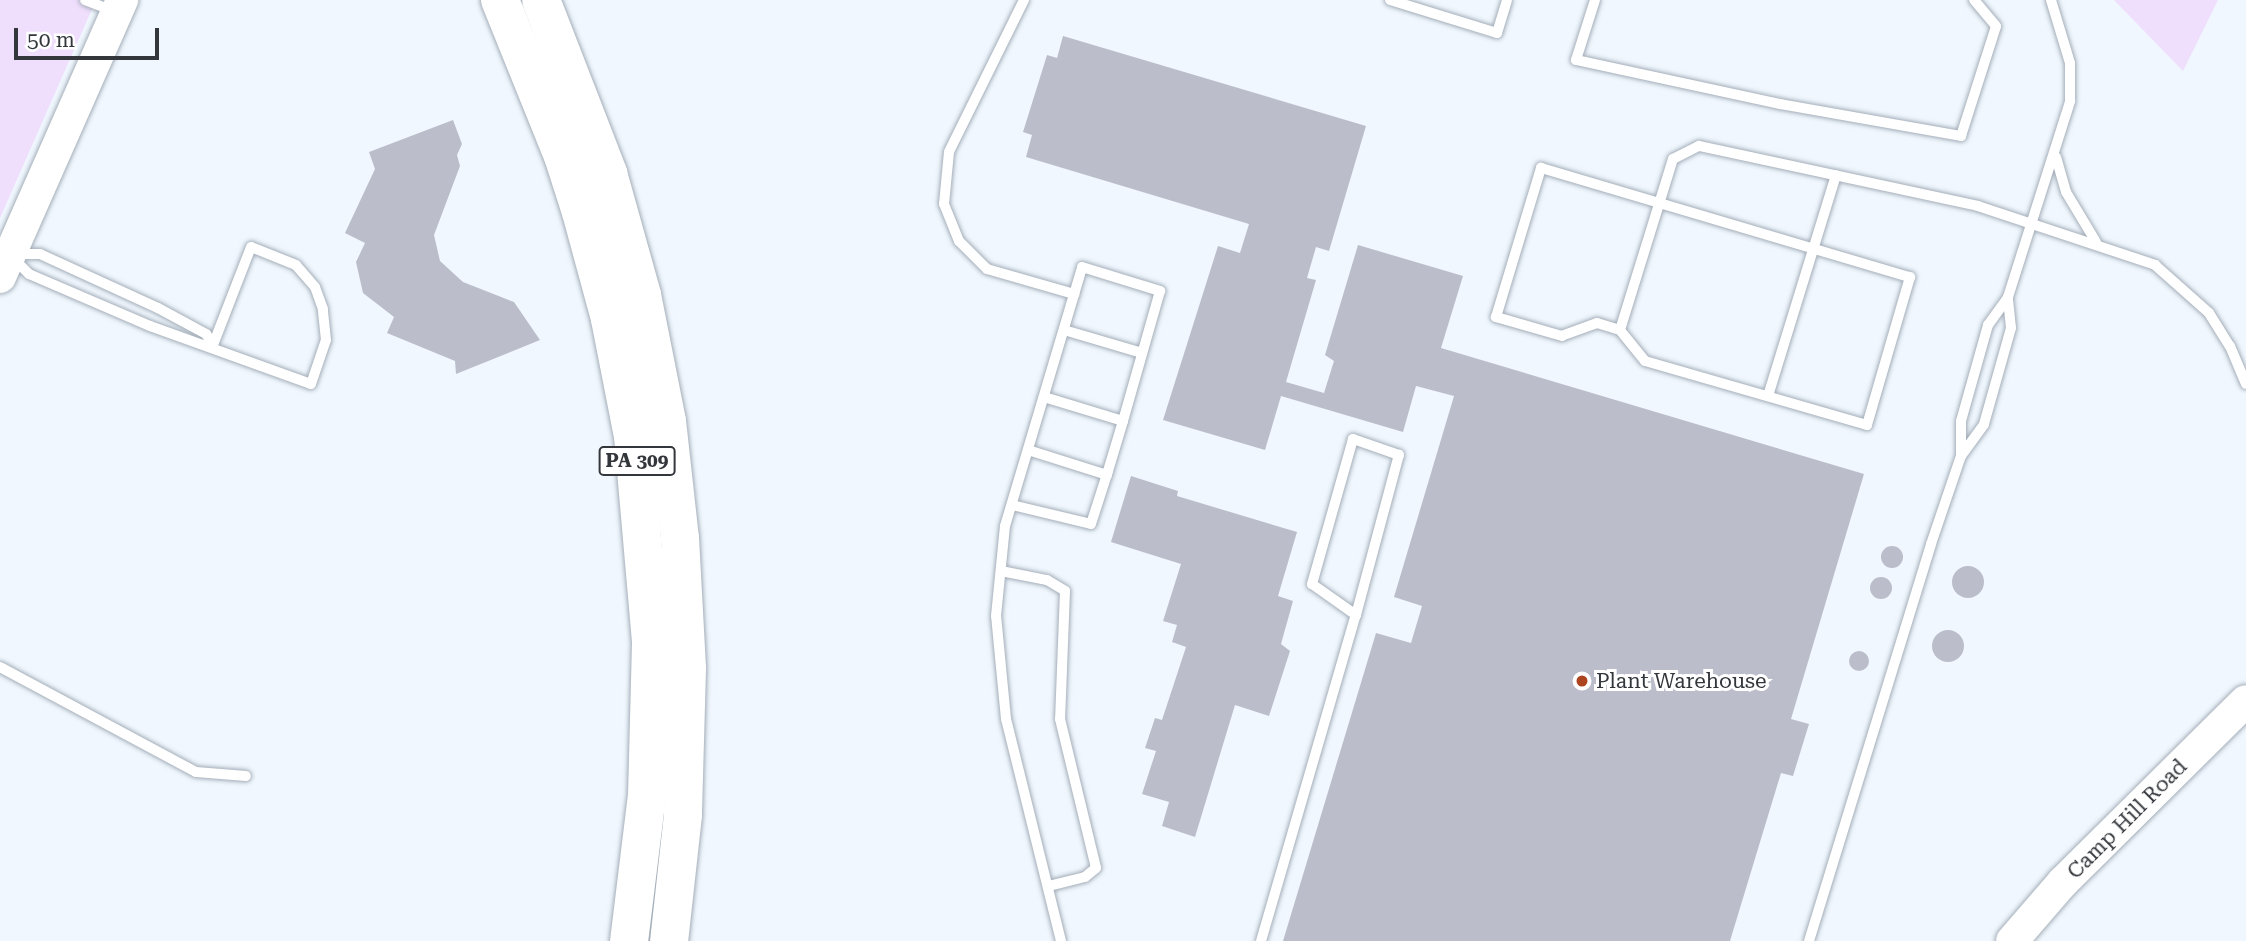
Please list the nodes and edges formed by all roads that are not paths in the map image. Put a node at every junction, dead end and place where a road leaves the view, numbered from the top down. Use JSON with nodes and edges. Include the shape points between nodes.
{"nodes":[{"id":1,"x":85,"y":0,"type":"edge"},
{"id":2,"x":500,"y":0,"type":"edge"},
{"id":3,"x":541,"y":0,"type":"edge"},
{"id":4,"x":1024,"y":0,"type":"edge"},
{"id":5,"x":1390,"y":0,"type":"edge"},
{"id":6,"x":1507,"y":0,"type":"edge"},
{"id":7,"x":1595,"y":0,"type":"edge"},
{"id":8,"x":1974,"y":0,"type":"edge"},
{"id":9,"x":2051,"y":0,"type":"edge"},
{"id":10,"x":119,"y":6,"type":"edge"},
{"id":11,"x":2056,"y":156,"type":"junction"},
{"id":12,"x":1836,"y":175,"type":"junction"},
{"id":13,"x":1659,"y":204,"type":"junction"},
{"id":14,"x":2032,"y":222,"type":"junction"},
{"id":15,"x":2096,"y":242,"type":"junction"},
{"id":16,"x":1813,"y":249,"type":"junction"},
{"id":17,"x":5,"y":265,"type":"edge"},
{"id":18,"x":1074,"y":294,"type":"junction"},
{"id":19,"x":2008,"y":297,"type":"junction"},
{"id":20,"x":158,"y":308,"type":"junction"},
{"id":21,"x":150,"y":326,"type":"junction"},
{"id":22,"x":1064,"y":330,"type":"junction"},
{"id":23,"x":1620,"y":330,"type":"junction"},
{"id":24,"x":213,"y":345,"type":"junction"},
{"id":25,"x":1142,"y":353,"type":"junction"},
{"id":26,"x":2246,"y":384,"type":"edge"},
{"id":27,"x":1768,"y":396,"type":"junction"},
{"id":28,"x":1044,"y":397,"type":"junction"},
{"id":29,"x":1123,"y":421,"type":"junction"},
{"id":30,"x":1028,"y":450,"type":"junction"},
{"id":31,"x":1961,"y":456,"type":"junction"},
{"id":32,"x":1107,"y":475,"type":"junction"},
{"id":33,"x":1012,"y":505,"type":"junction"},
{"id":34,"x":1001,"y":571,"type":"junction"},
{"id":35,"x":1356,"y":615,"type":"junction"},
{"id":36,"x":0,"y":667,"type":"edge"},
{"id":37,"x":2246,"y":701,"type":"edge"},
{"id":38,"x":246,"y":776,"type":"dead end"},
{"id":39,"x":1048,"y":886,"type":"junction"},
{"id":40,"x":629,"y":941,"type":"edge"},
{"id":41,"x":668,"y":941,"type":"edge"},
{"id":42,"x":1061,"y":941,"type":"edge"},
{"id":43,"x":1261,"y":941,"type":"edge"},
{"id":44,"x":1809,"y":941,"type":"edge"},
{"id":45,"x":2012,"y":941,"type":"edge"}],
"edges":[{"from":1,"to":10,"type":"lane"},
{"from":2,"to":40,"type":"highway","number":"PA 309","via":[[581,212],[610,319],[634,436],[651,643],[647,796]]},
{"from":3,"to":41,"type":"highway","number":"PA 309","via":[[608,173],[642,295],[667,421],[680,538],[687,669],[683,815]]},
{"from":4,"to":18,"type":"lane","via":[[949,152],[944,204],[959,241],[987,269]]},
{"from":5,"to":6,"type":"lane","via":[[1497,33]]},
{"from":7,"to":8,"type":"lane","via":[[1576,60],[1780,104],[1961,136],[1996,26]]},
{"from":9,"to":11,"type":"lane","via":[[2070,63],[2070,101]]},
{"from":10,"to":17,"type":"street"},
{"from":11,"to":14,"type":"lane"},
{"from":11,"to":15,"type":"lane","via":[[2070,200]]},
{"from":12,"to":13,"type":"lane","via":[[1699,146],[1673,159]]},
{"from":12,"to":14,"type":"lane"},
{"from":12,"to":16,"type":"lane"},
{"from":13,"to":16,"type":"lane"},
{"from":13,"to":23,"type":"lane"},
{"from":13,"to":23,"type":"lane","via":[[1541,168],[1496,317],[1562,336],[1597,323]]},
{"from":14,"to":15,"type":"lane"},
{"from":14,"to":19,"type":"lane"},
{"from":15,"to":26,"type":"lane","via":[[2155,265],[2186,288],[2230,346]]},
{"from":16,"to":27,"type":"lane"},
{"from":16,"to":27,"type":"lane","via":[[1910,277],[1867,425]]},
{"from":17,"to":20,"type":"lane","via":[[40,254]]},
{"from":17,"to":21,"type":"lane"},
{"from":18,"to":22,"type":"lane"},
{"from":18,"to":25,"type":"lane","via":[[1082,267],[1160,291]]},
{"from":19,"to":31,"type":"lane","via":[[1988,325],[1961,421]]},
{"from":19,"to":31,"type":"lane","via":[[2011,328],[1984,424]]},
{"from":20,"to":21,"type":"lane"},
{"from":20,"to":24,"type":"lane","via":[[206,334]]},
{"from":21,"to":24,"type":"lane","via":[[202,347]]},
{"from":22,"to":25,"type":"lane"},
{"from":22,"to":28,"type":"lane"},
{"from":23,"to":27,"type":"lane","via":[[1645,361]]},
{"from":24,"to":24,"type":"lane","via":[[311,384],[326,340],[315,287],[296,265],[251,247]]},
{"from":25,"to":29,"type":"lane"},
{"from":28,"to":29,"type":"lane"},
{"from":28,"to":30,"type":"lane"},
{"from":29,"to":32,"type":"lane"},
{"from":30,"to":32,"type":"lane"},
{"from":30,"to":33,"type":"lane"},
{"from":31,"to":44,"type":"lane","via":[[1867,739]]},
{"from":32,"to":33,"type":"lane","via":[[1091,524]]},
{"from":33,"to":34,"type":"lane"},
{"from":34,"to":39,"type":"lane","via":[[996,616],[1001,694]]},
{"from":34,"to":39,"type":"lane","via":[[1047,580],[1065,592],[1060,719],[1096,868],[1085,877]]},
{"from":35,"to":35,"type":"lane","via":[[1399,455],[1353,439],[1312,584]]},
{"from":35,"to":43,"type":"lane"},
{"from":36,"to":38,"type":"lane","via":[[196,772]]},
{"from":37,"to":45,"type":"street","name":"Camp Hill Road","via":[[2063,882]]},
{"from":39,"to":42,"type":"lane"}]}
